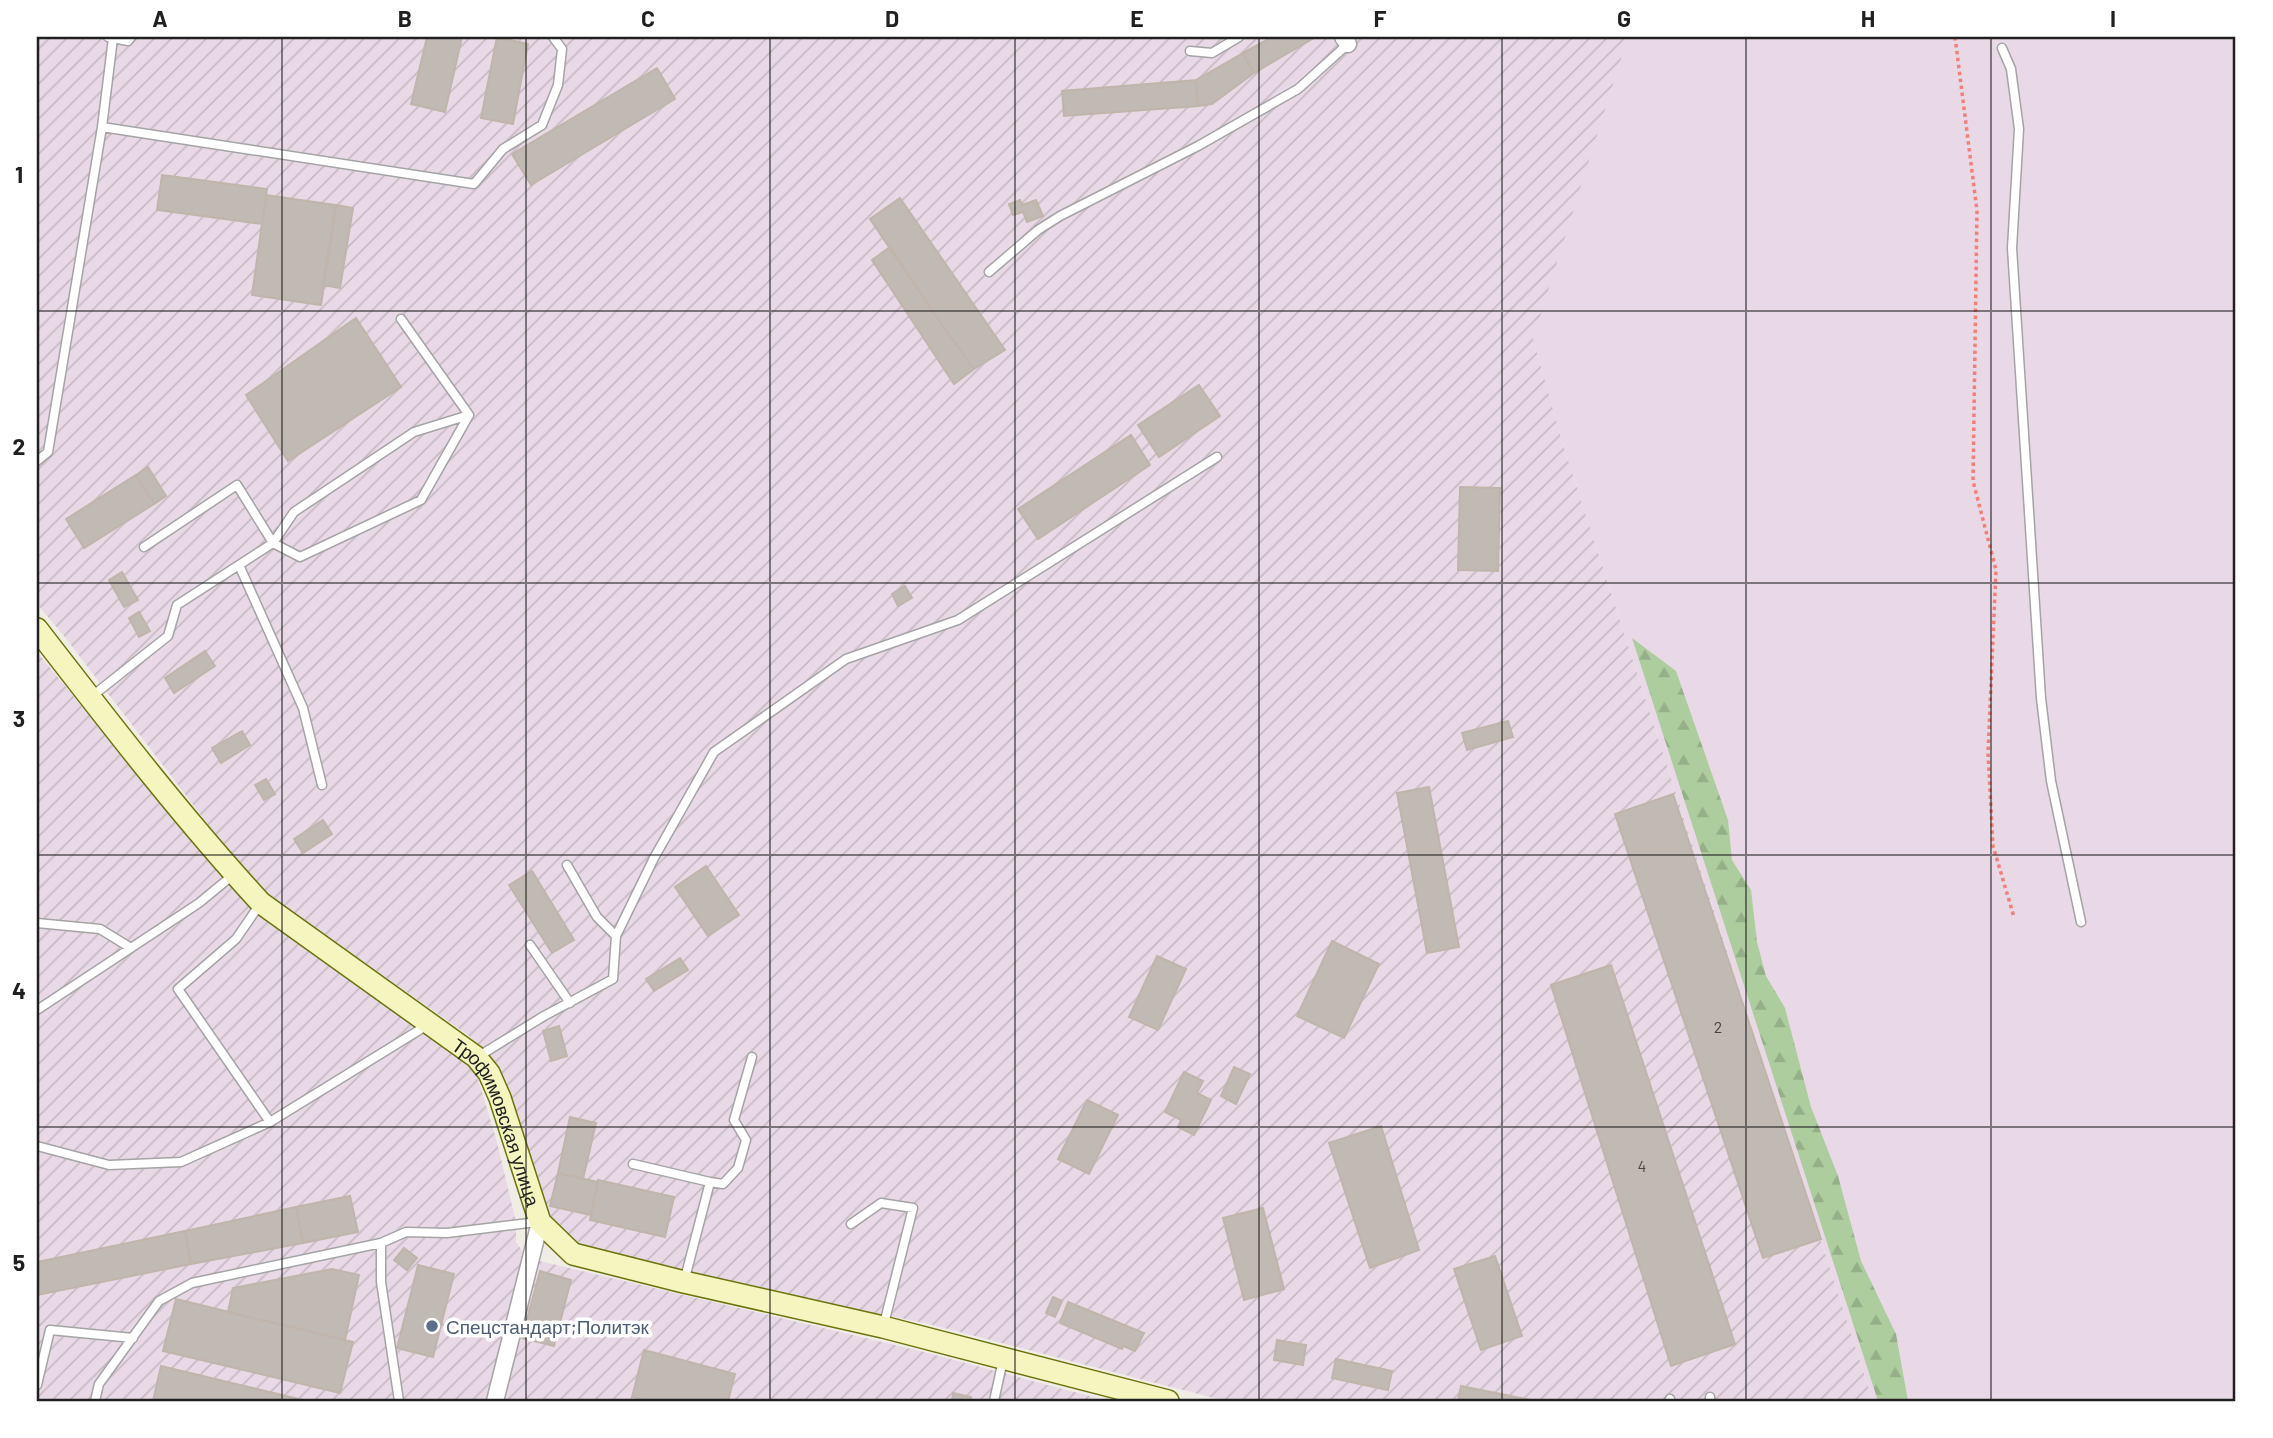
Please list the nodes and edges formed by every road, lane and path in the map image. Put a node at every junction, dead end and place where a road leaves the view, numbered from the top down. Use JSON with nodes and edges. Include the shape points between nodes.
{"nodes":[{"id":1,"x":111,"y":37,"type":"edge"},
{"id":2,"x":131,"y":37,"type":"edge"},
{"id":3,"x":553,"y":37,"type":"edge"},
{"id":4,"x":1239,"y":37,"type":"edge"},
{"id":5,"x":1955,"y":37,"type":"edge"},
{"id":6,"x":1346,"y":40,"type":"edge"},
{"id":7,"x":2001,"y":48,"type":"dead end"},
{"id":8,"x":1190,"y":51,"type":"dead end"},
{"id":9,"x":102,"y":128,"type":"junction"},
{"id":10,"x":989,"y":272,"type":"dead end"},
{"id":11,"x":401,"y":319,"type":"dead end"},
{"id":12,"x":468,"y":415,"type":"junction"},
{"id":13,"x":1217,"y":457,"type":"dead end"},
{"id":14,"x":37,"y":461,"type":"edge"},
{"id":15,"x":273,"y":542,"type":"junction"},
{"id":16,"x":144,"y":547,"type":"dead end"},
{"id":17,"x":239,"y":565,"type":"junction"},
{"id":18,"x":37,"y":629,"type":"edge"},
{"id":19,"x":90,"y":698,"type":"junction"},
{"id":20,"x":322,"y":785,"type":"dead end"},
{"id":21,"x":567,"y":864,"type":"dead end"},
{"id":22,"x":234,"y":874,"type":"junction"},
{"id":23,"x":261,"y":903,"type":"junction"},
{"id":24,"x":2014,"y":917,"type":"dead end"},
{"id":25,"x":2081,"y":922,"type":"dead end"},
{"id":26,"x":37,"y":923,"type":"edge"},
{"id":27,"x":616,"y":936,"type":"junction"},
{"id":28,"x":530,"y":944,"type":"dead end"},
{"id":29,"x":131,"y":948,"type":"junction"},
{"id":30,"x":570,"y":1003,"type":"junction"},
{"id":31,"x":37,"y":1010,"type":"edge"},
{"id":32,"x":430,"y":1023,"type":"junction"},
{"id":33,"x":476,"y":1057,"type":"junction"},
{"id":34,"x":752,"y":1057,"type":"dead end"},
{"id":35,"x":270,"y":1122,"type":"junction"},
{"id":36,"x":37,"y":1146,"type":"edge"},
{"id":37,"x":633,"y":1164,"type":"dead end"},
{"id":38,"x":710,"y":1182,"type":"junction"},
{"id":39,"x":541,"y":1222,"type":"junction"},
{"id":40,"x":851,"y":1224,"type":"dead end"},
{"id":41,"x":381,"y":1243,"type":"junction"},
{"id":42,"x":684,"y":1282,"type":"junction"},
{"id":43,"x":883,"y":1327,"type":"junction"},
{"id":44,"x":133,"y":1338,"type":"junction"},
{"id":45,"x":1003,"y":1359,"type":"junction"},
{"id":46,"x":37,"y":1385,"type":"edge"},
{"id":47,"x":94,"y":1401,"type":"edge"},
{"id":48,"x":399,"y":1401,"type":"edge"},
{"id":49,"x":495,"y":1401,"type":"edge"},
{"id":50,"x":994,"y":1401,"type":"edge"},
{"id":51,"x":1168,"y":1401,"type":"edge"}],
"edges":[{"from":1,"to":2,"type":"lane","via":[[128,41]]},
{"from":1,"to":9,"type":"lane"},
{"from":3,"to":9,"type":"lane","via":[[562,49],[558,85],[542,125],[503,149],[474,184]]},
{"from":4,"to":8,"type":"lane","via":[[1212,53]]},
{"from":5,"to":24,"type":"path","via":[[1977,211],[1973,481],[1996,570],[1988,753],[1993,846]]},
{"from":6,"to":10,"type":"lane","via":[[1298,89],[1060,216]]},
{"from":7,"to":25,"type":"lane","via":[[2011,69],[2020,129],[2012,248],[2041,698],[2051,781]]},
{"from":9,"to":14,"type":"lane","via":[[48,452]]},
{"from":11,"to":12,"type":"lane"},
{"from":12,"to":15,"type":"lane","via":[[414,432],[294,512]]},
{"from":12,"to":15,"type":"lane","via":[[421,500],[300,557]]},
{"from":13,"to":27,"type":"lane","via":[[958,620],[846,660],[714,752]]},
{"from":15,"to":16,"type":"lane","via":[[237,485]]},
{"from":15,"to":17,"type":"lane"},
{"from":17,"to":19,"type":"lane","via":[[177,605],[168,636]]},
{"from":17,"to":20,"type":"lane","via":[[303,708]]},
{"from":18,"to":19,"type":"street","name":"Трофимовская улица"},
{"from":19,"to":22,"type":"street","name":"Трофимовская улица"},
{"from":21,"to":27,"type":"lane","via":[[597,917]]},
{"from":22,"to":23,"type":"street","name":"Трофимовская улица"},
{"from":22,"to":29,"type":"lane"},
{"from":23,"to":32,"type":"street","name":"Трофимовская улица"},
{"from":23,"to":35,"type":"lane","via":[[236,939],[178,989]]},
{"from":26,"to":29,"type":"lane","via":[[100,929]]},
{"from":27,"to":30,"type":"lane","via":[[613,979]]},
{"from":28,"to":30,"type":"lane"},
{"from":29,"to":31,"type":"lane"},
{"from":30,"to":33,"type":"lane"},
{"from":32,"to":33,"type":"street","name":"Трофимовская улица"},
{"from":32,"to":35,"type":"lane"},
{"from":33,"to":39,"type":"street","name":"Трофимовская улица","via":[[500,1098]]},
{"from":34,"to":38,"type":"lane","via":[[734,1120],[746,1140],[738,1168],[723,1184]]},
{"from":35,"to":36,"type":"lane","via":[[181,1162],[109,1165]]},
{"from":37,"to":38,"type":"lane"},
{"from":38,"to":42,"type":"lane"},
{"from":39,"to":41,"type":"lane","via":[[447,1233],[407,1232]]},
{"from":39,"to":42,"type":"street","name":"Трофимовская улица","via":[[573,1254]]},
{"from":39,"to":49,"type":"street"},
{"from":40,"to":43,"type":"lane","via":[[881,1203],[913,1208]]},
{"from":41,"to":44,"type":"lane","via":[[192,1283],[159,1301]]},
{"from":41,"to":48,"type":"lane","via":[[381,1282]]},
{"from":42,"to":43,"type":"street","name":"Трофимовская улица"},
{"from":43,"to":45,"type":"street","name":"Трофимовская улица"},
{"from":44,"to":46,"type":"lane","via":[[50,1330]]},
{"from":44,"to":47,"type":"lane","via":[[99,1384]]},
{"from":45,"to":50,"type":"lane"},
{"from":45,"to":51,"type":"street","name":"Трофимовская улица"}]}
